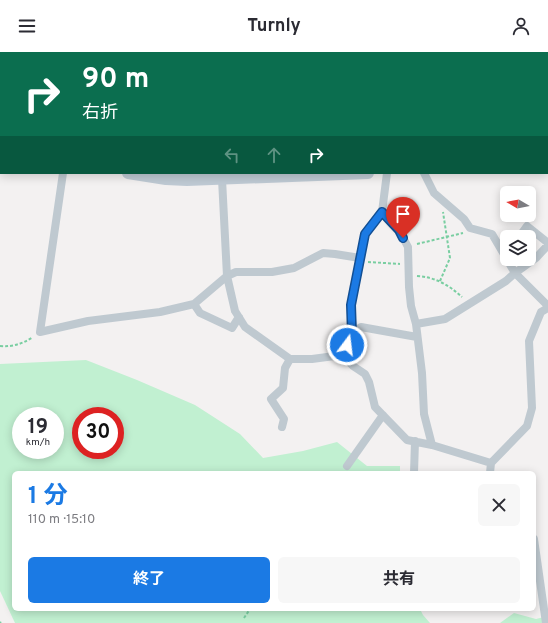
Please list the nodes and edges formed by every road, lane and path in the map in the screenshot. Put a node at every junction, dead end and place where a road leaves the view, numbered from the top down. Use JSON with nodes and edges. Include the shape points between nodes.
{"nodes":[{"id":1,"x":63,"y":174,"type":"edge"},
{"id":2,"x":134,"y":174,"type":"edge"},
{"id":3,"x":344,"y":174,"type":"edge"},
{"id":4,"x":387,"y":174,"type":"edge"},
{"id":5,"x":424,"y":174,"type":"edge"},
{"id":6,"x":222,"y":179,"type":"junction"},
{"id":7,"x":443,"y":201,"type":"junction"},
{"id":8,"x":382,"y":212,"type":"junction"},
{"id":9,"x":470,"y":228,"type":"junction"},
{"id":10,"x":524,"y":230,"type":"edge"},
{"id":11,"x":532,"y":230,"type":"edge"},
{"id":12,"x":536,"y":234,"type":"edge"},
{"id":13,"x":446,"y":237,"type":"junction"},
{"id":14,"x":548,"y":244,"type":"edge"},
{"id":15,"x":500,"y":246,"type":"edge"},
{"id":16,"x":408,"y":247,"type":"junction"},
{"id":17,"x":360,"y":258,"type":"junction"},
{"id":18,"x":408,"y":264,"type":"junction"},
{"id":19,"x":512,"y":266,"type":"edge"},
{"id":20,"x":515,"y":273,"type":"junction"},
{"id":21,"x":408,"y":275,"type":"junction"},
{"id":22,"x":227,"y":276,"type":"junction"},
{"id":23,"x":440,"y":281,"type":"junction"},
{"id":24,"x":194,"y":304,"type":"junction"},
{"id":25,"x":469,"y":304,"type":"junction"},
{"id":26,"x":548,"y":307,"type":"edge"},
{"id":27,"x":239,"y":317,"type":"junction"},
{"id":28,"x":416,"y":324,"type":"junction"},
{"id":29,"x":40,"y":332,"type":"junction"},
{"id":30,"x":352,"y":334,"type":"junction"},
{"id":31,"x":418,"y":337,"type":"junction"},
{"id":32,"x":0,"y":346,"type":"edge"},
{"id":33,"x":342,"y":355,"type":"junction"},
{"id":34,"x":290,"y":359,"type":"junction"},
{"id":35,"x":383,"y":415,"type":"junction"},
{"id":36,"x":282,"y":427,"type":"dead end"},
{"id":37,"x":415,"y":441,"type":"junction"},
{"id":38,"x":432,"y":446,"type":"junction"},
{"id":39,"x":491,"y":463,"type":"junction"},
{"id":40,"x":347,"y":466,"type":"dead end"},
{"id":41,"x":414,"y":471,"type":"edge"},
{"id":42,"x":490,"y":471,"type":"edge"},
{"id":43,"x":536,"y":553,"type":"edge"},
{"id":44,"x":249,"y":611,"type":"edge"},
{"id":45,"x":244,"y":618,"type":"dead end"},
{"id":46,"x":546,"y":623,"type":"edge"}],
"edges":[{"from":1,"to":29,"type":"street"},
{"from":2,"to":6,"type":"street","via":[[166,179]]},
{"from":3,"to":6,"type":"street"},
{"from":4,"to":8,"type":"street"},
{"from":5,"to":7,"type":"street","via":[[434,193]]},
{"from":6,"to":22,"type":"street"},
{"from":7,"to":9,"type":"street","via":[[464,219]]},
{"from":7,"to":13,"type":"path"},
{"from":8,"to":16,"type":"street","via":[[399,230]]},
{"from":8,"to":17,"type":"street","via":[[365,234]]},
{"from":9,"to":13,"type":"path","via":[[468,231]]},
{"from":9,"to":15,"type":"street","via":[[492,234]]},
{"from":10,"to":11,"type":"street","via":[[527,226]]},
{"from":12,"to":14,"type":"street"},
{"from":13,"to":16,"type":"path"},
{"from":13,"to":23,"type":"path","via":[[450,258]]},
{"from":14,"to":20,"type":"street","via":[[536,258]]},
{"from":16,"to":18,"type":"street"},
{"from":17,"to":18,"type":"path","via":[[368,262]]},
{"from":17,"to":22,"type":"street","via":[[323,253],[294,268],[272,272],[236,272]]},
{"from":17,"to":30,"type":"street","via":[[351,305]]},
{"from":18,"to":21,"type":"street"},
{"from":19,"to":20,"type":"street"},
{"from":20,"to":25,"type":"street"},
{"from":20,"to":26,"type":"street"},
{"from":21,"to":23,"type":"path"},
{"from":21,"to":28,"type":"street","via":[[411,306]]},
{"from":22,"to":24,"type":"street"},
{"from":22,"to":27,"type":"street","via":[[234,311]]},
{"from":23,"to":25,"type":"path"},
{"from":24,"to":27,"type":"street","via":[[200,313],[232,328]]},
{"from":24,"to":29,"type":"street","via":[[160,312],[88,321]]},
{"from":25,"to":28,"type":"street","via":[[445,319]]},
{"from":26,"to":39,"type":"street","via":[[541,312],[530,341],[532,408],[527,426]]},
{"from":27,"to":34,"type":"street","via":[[245,327]]},
{"from":28,"to":31,"type":"street"},
{"from":29,"to":32,"type":"path","via":[[25,342]]},
{"from":30,"to":31,"type":"street","via":[[362,327]]},
{"from":30,"to":33,"type":"street"},
{"from":31,"to":38,"type":"street","via":[[424,414]]},
{"from":33,"to":34,"type":"street"},
{"from":33,"to":35,"type":"street","via":[[365,374],[376,407]]},
{"from":34,"to":36,"type":"street","via":[[285,368],[283,388],[271,400],[284,419]]},
{"from":35,"to":37,"type":"street","via":[[407,440]]},
{"from":35,"to":40,"type":"street"},
{"from":37,"to":38,"type":"street"},
{"from":37,"to":41,"type":"street"},
{"from":38,"to":39,"type":"street"},
{"from":39,"to":42,"type":"street"},
{"from":43,"to":46,"type":"street"},
{"from":44,"to":45,"type":"path"}]}
